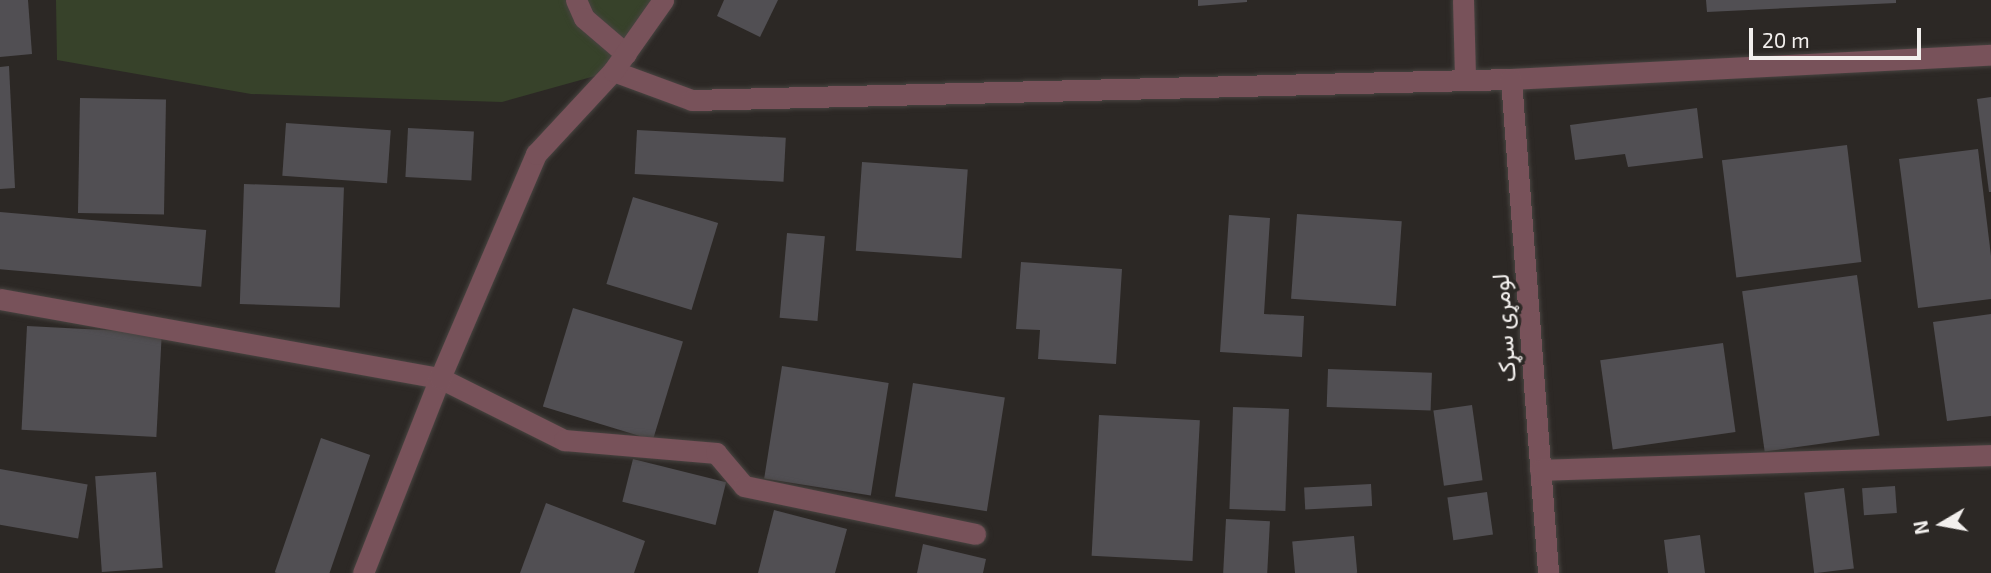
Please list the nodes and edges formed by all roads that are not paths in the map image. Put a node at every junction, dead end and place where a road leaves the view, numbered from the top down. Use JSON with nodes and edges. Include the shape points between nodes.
{"nodes":[{"id":1,"x":576,"y":0,"type":"edge"},
{"id":2,"x":663,"y":0,"type":"edge"},
{"id":3,"x":1463,"y":0,"type":"edge"},
{"id":4,"x":1991,"y":55,"type":"edge"},
{"id":5,"x":619,"y":62,"type":"junction"},
{"id":6,"x":1465,"y":79,"type":"junction"},
{"id":7,"x":1511,"y":79,"type":"junction"},
{"id":8,"x":0,"y":299,"type":"edge"},
{"id":9,"x":440,"y":378,"type":"junction"},
{"id":10,"x":1991,"y":456,"type":"edge"},
{"id":11,"x":1540,"y":470,"type":"junction"},
{"id":12,"x":975,"y":534,"type":"dead end"},
{"id":13,"x":363,"y":573,"type":"edge"},
{"id":14,"x":1548,"y":573,"type":"edge"}],
"edges":[{"from":1,"to":5,"type":"street","via":[[584,18]]},
{"from":2,"to":5,"type":"street"},
{"from":3,"to":6,"type":"street"},
{"from":4,"to":7,"type":"street"},
{"from":5,"to":6,"type":"street","via":[[692,100]]},
{"from":5,"to":9,"type":"street","via":[[536,154]]},
{"from":6,"to":7,"type":"street"},
{"from":7,"to":11,"type":"street","name":"لومړی سړک"},
{"from":8,"to":9,"type":"street"},
{"from":9,"to":12,"type":"street","via":[[564,440],[716,453],[744,486]]},
{"from":9,"to":13,"type":"street"},
{"from":10,"to":11,"type":"street"},
{"from":11,"to":14,"type":"street","name":"لومړی سړک"}]}
